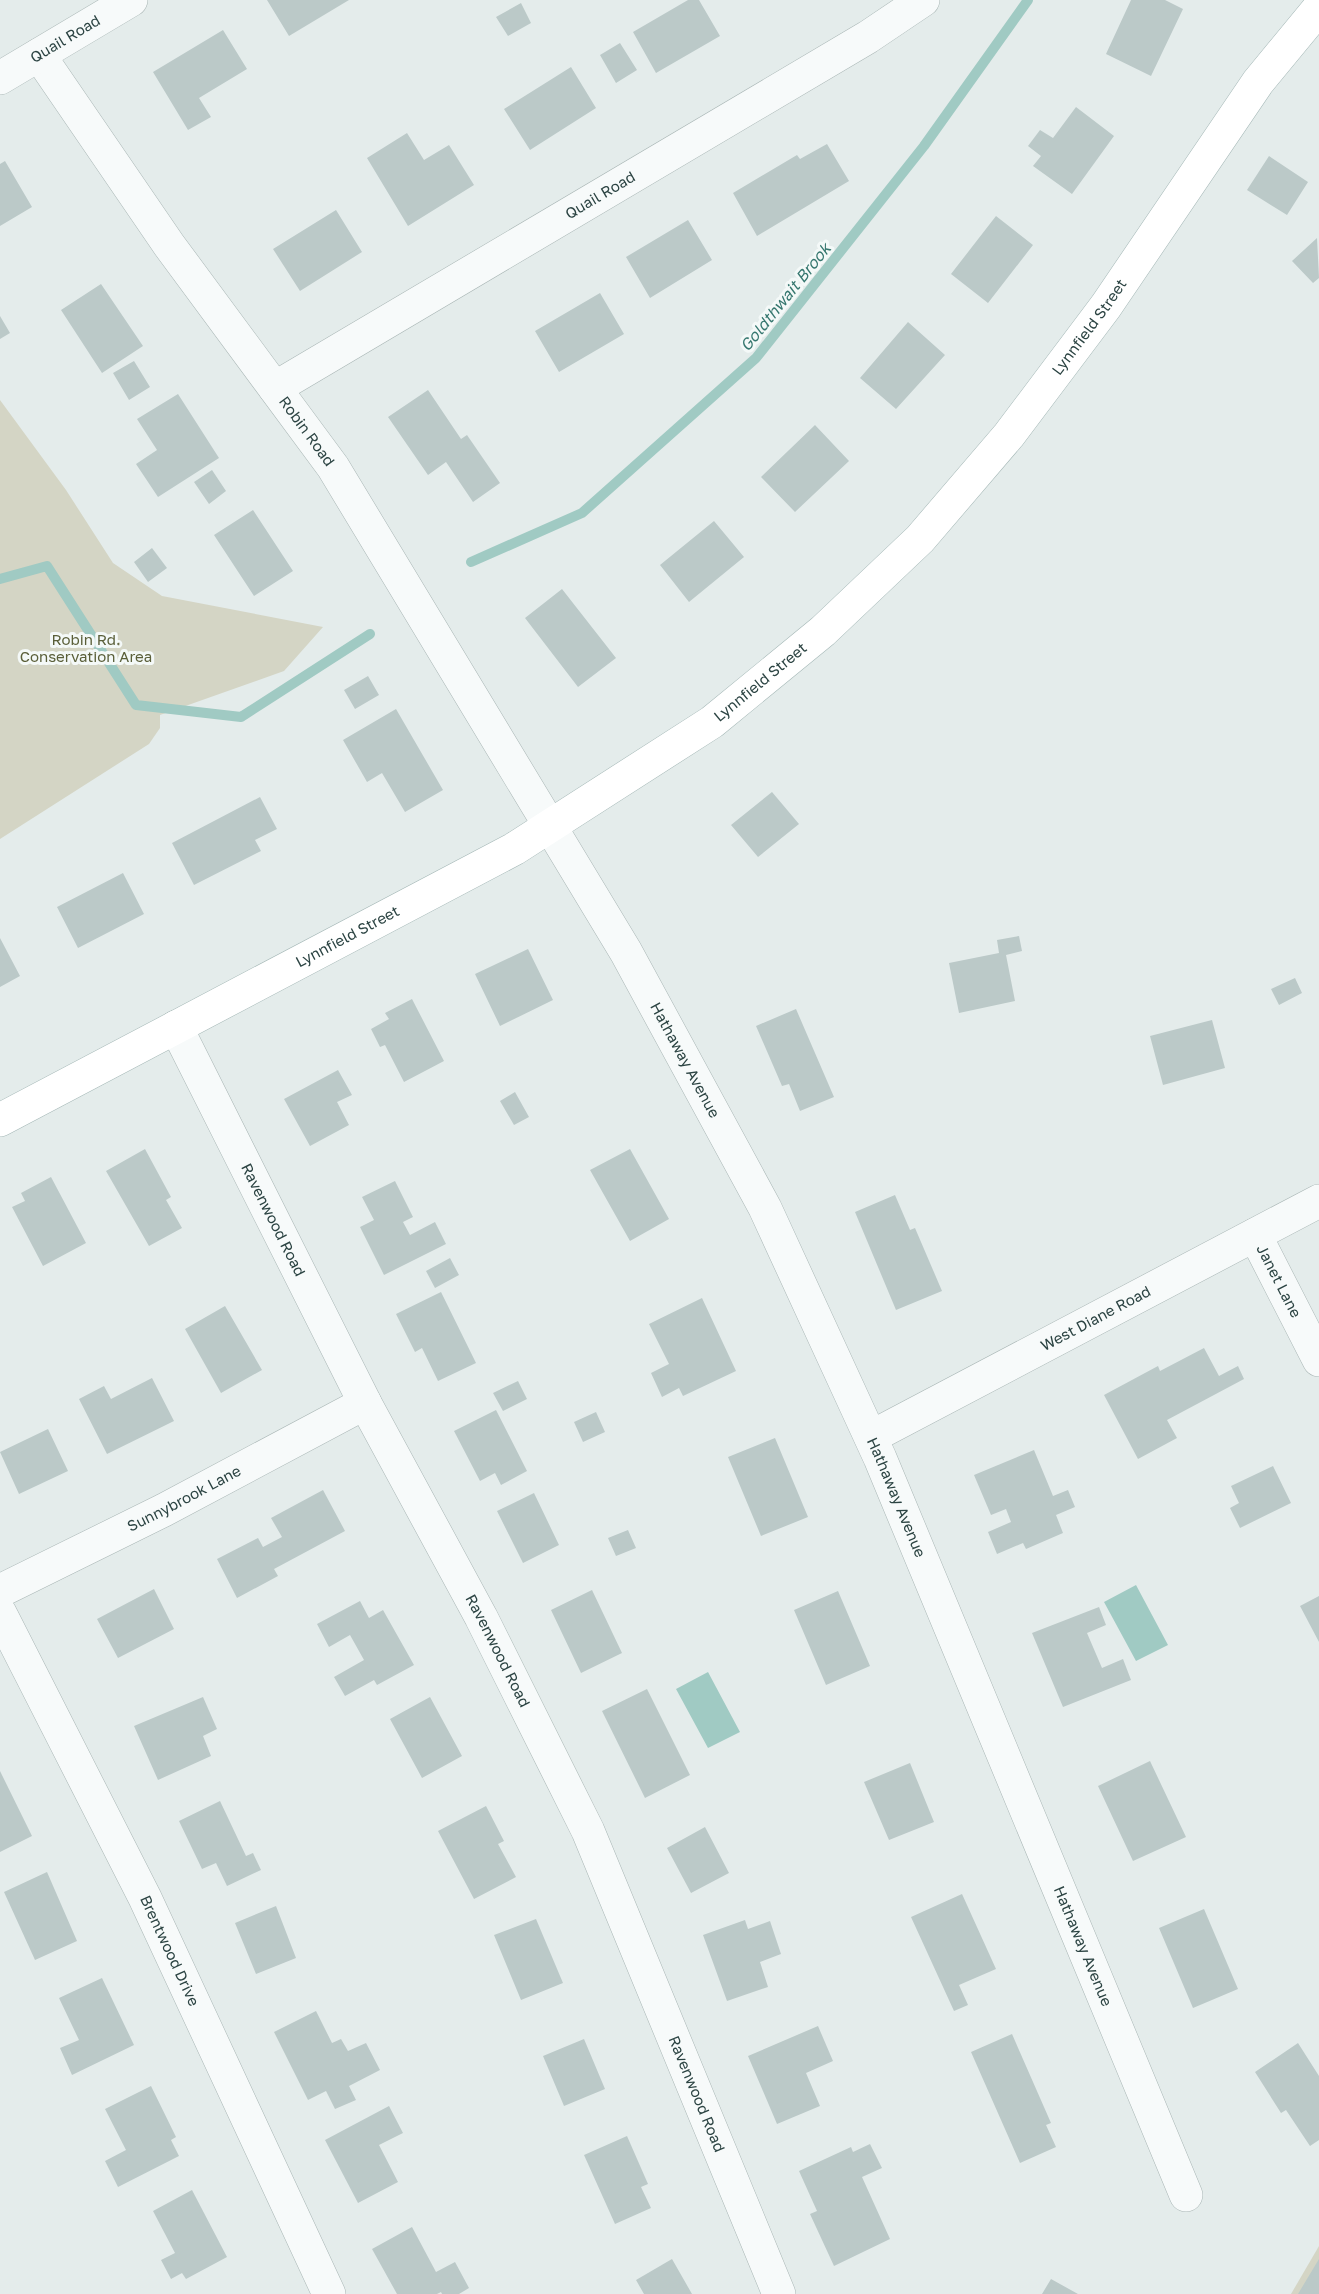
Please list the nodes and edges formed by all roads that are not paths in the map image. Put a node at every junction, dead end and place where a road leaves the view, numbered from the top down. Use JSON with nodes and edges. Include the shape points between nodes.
{"nodes":[{"id":1,"x":131,"y":0,"type":"edge"},
{"id":2,"x":923,"y":0,"type":"edge"},
{"id":3,"x":1319,"y":8,"type":"edge"},
{"id":4,"x":39,"y":55,"type":"junction"},
{"id":5,"x":0,"y":78,"type":"edge"},
{"id":6,"x":275,"y":388,"type":"junction"},
{"id":7,"x":551,"y":825,"type":"junction"},
{"id":8,"x":176,"y":1027,"type":"junction"},
{"id":9,"x":0,"y":1120,"type":"edge"},
{"id":10,"x":1319,"y":1201,"type":"edge"},
{"id":11,"x":1255,"y":1236,"type":"junction"},
{"id":12,"x":1319,"y":1360,"type":"edge"},
{"id":13,"x":366,"y":1403,"type":"junction"},
{"id":14,"x":871,"y":1437,"type":"junction"},
{"id":15,"x":0,"y":1591,"type":"edge"},
{"id":16,"x":0,"y":1613,"type":"edge"},
{"id":17,"x":1186,"y":2195,"type":"dead end"},
{"id":18,"x":329,"y":2294,"type":"edge"},
{"id":19,"x":779,"y":2294,"type":"edge"}],
"edges":[{"from":1,"to":4,"type":"street","name":"Quail Road"},
{"from":2,"to":6,"type":"street","name":"Quail Road","via":[[868,37]]},
{"from":3,"to":7,"type":"main road","name":"Lynnfield Street","via":[[1258,82],[1058,373],[920,539],[823,631],[712,722]]},
{"from":4,"to":5,"type":"street","name":"Quail Road"},
{"from":4,"to":6,"type":"street","name":"Robin Road","via":[[169,245]]},
{"from":6,"to":7,"type":"street","name":"Robin Road","via":[[333,467]]},
{"from":7,"to":8,"type":"main road","name":"Lynnfield Street","via":[[514,849]]},
{"from":7,"to":14,"type":"street","name":"Hathaway Avenue","via":[[626,952],[765,1208]]},
{"from":8,"to":9,"type":"main road","name":"Lynnfield Street"},
{"from":8,"to":13,"type":"street","name":"Ravenwood Road"},
{"from":10,"to":11,"type":"street","name":"West Diane Road"},
{"from":11,"to":12,"type":"street","name":"Janet Lane"},
{"from":11,"to":14,"type":"street","name":"West Diane Road"},
{"from":13,"to":15,"type":"street","name":"Sunnybrook Lane"},
{"from":13,"to":19,"type":"street","name":"Ravenwood Road","via":[[481,1617],[588,1831]]},
{"from":14,"to":17,"type":"street","name":"Hathaway Avenue"},
{"from":16,"to":18,"type":"street","name":"Brentwood Drive","via":[[145,1898]]}]}
